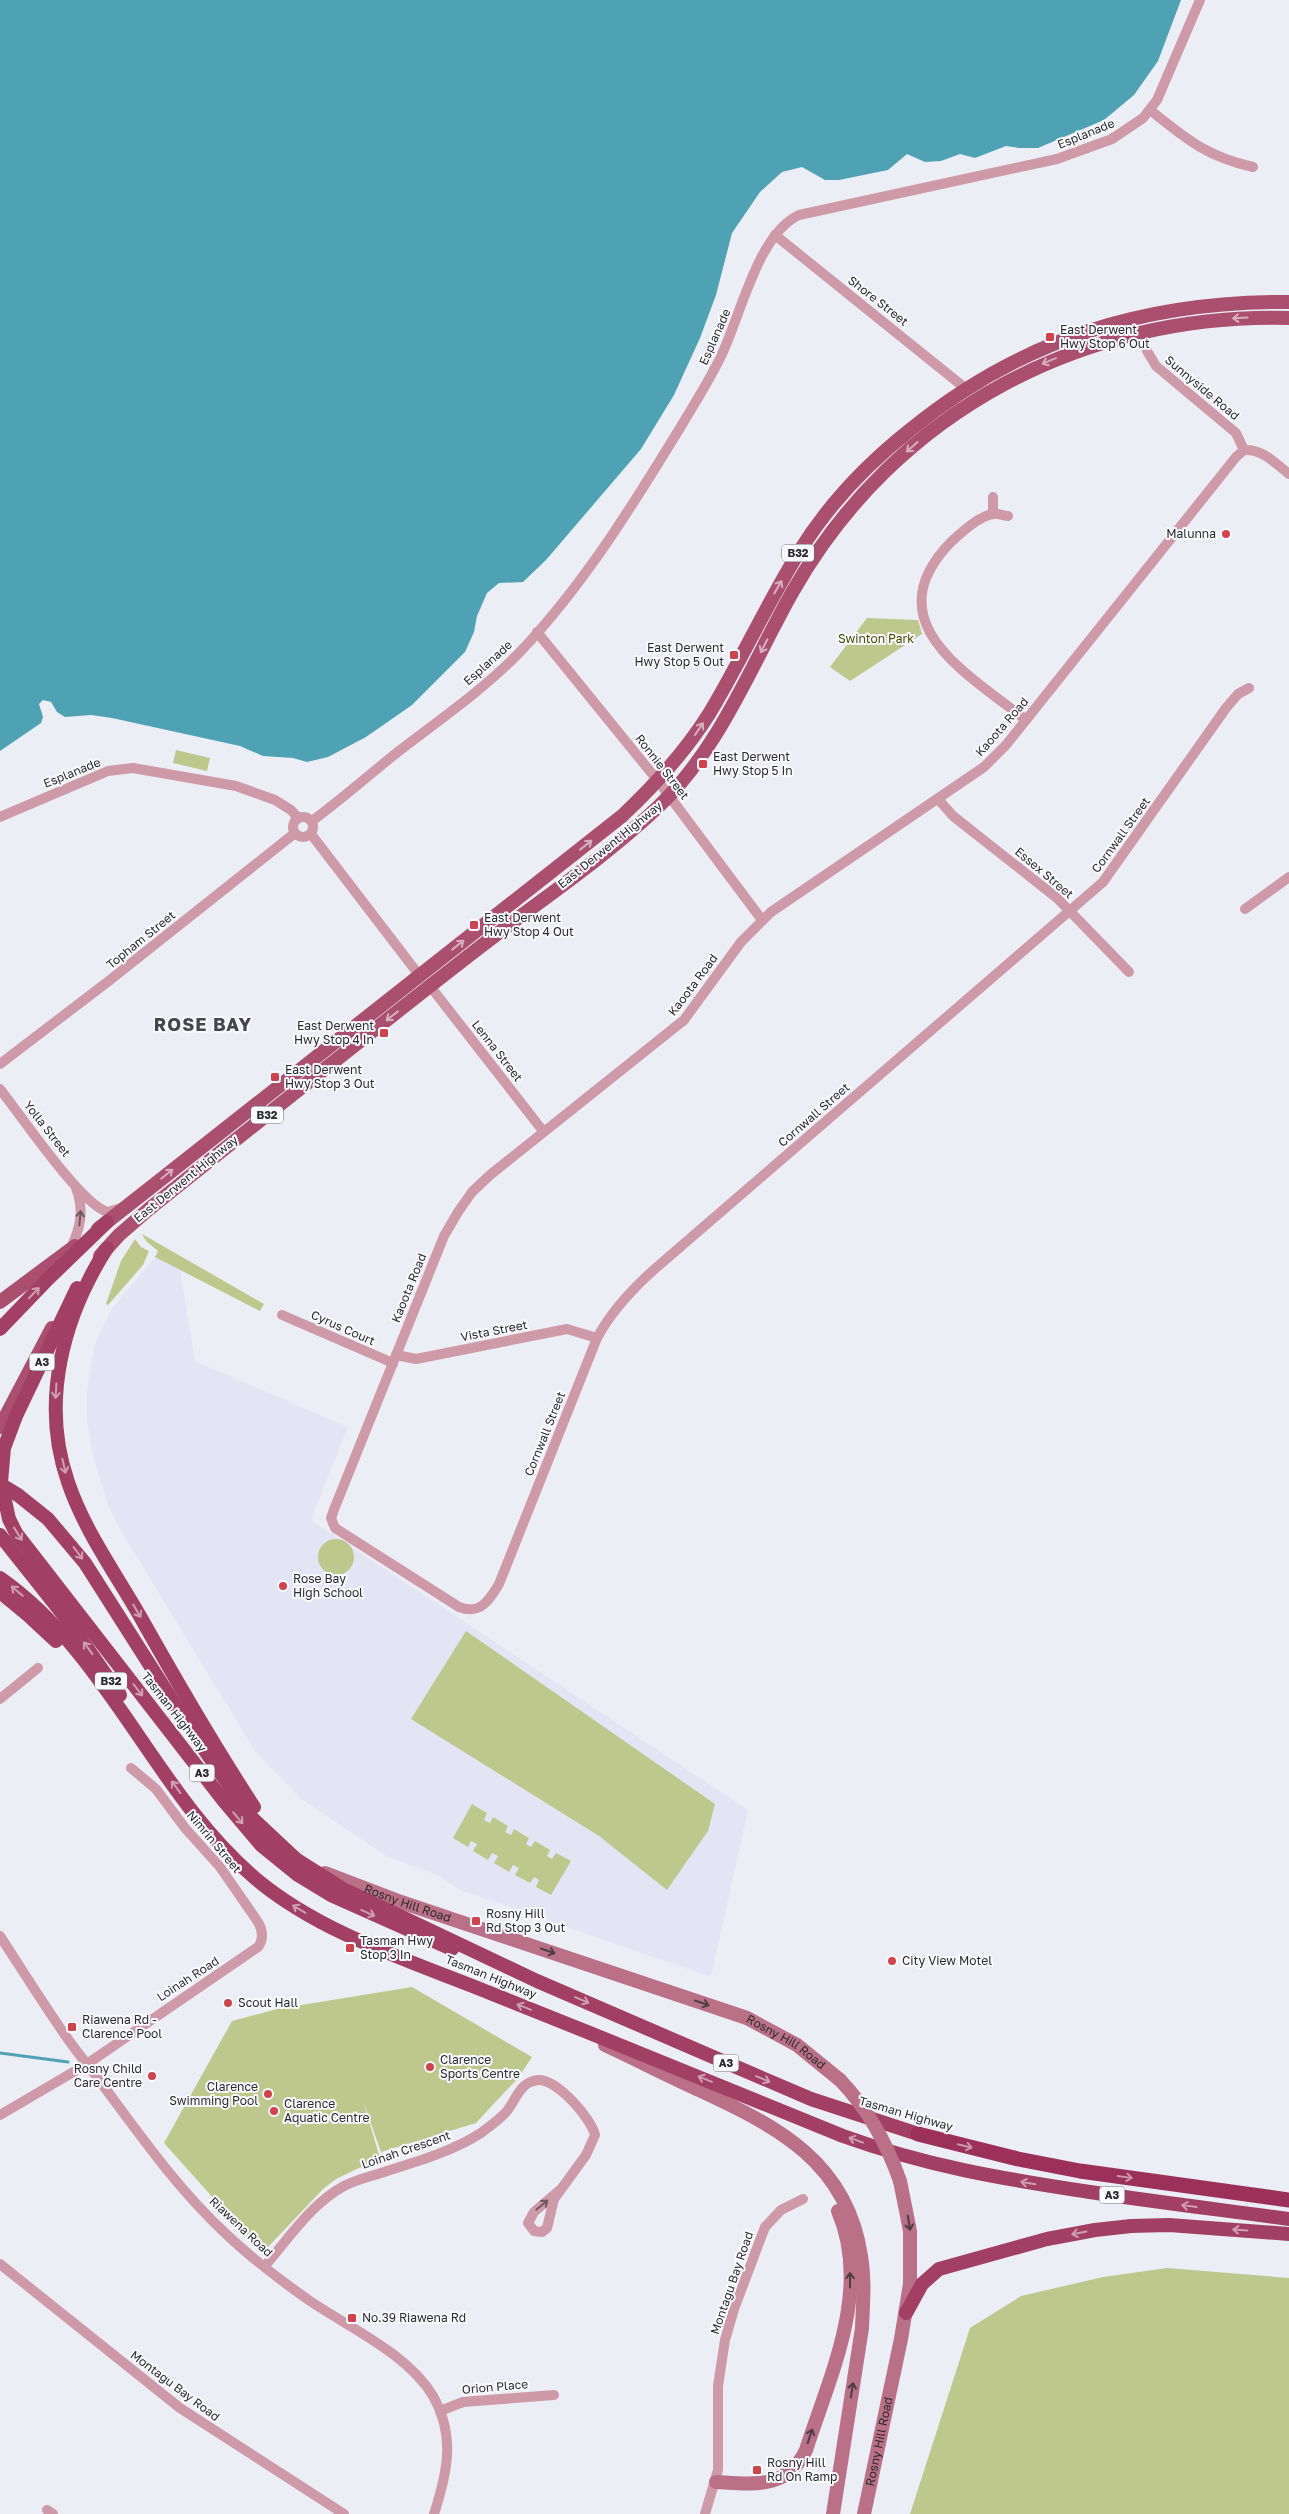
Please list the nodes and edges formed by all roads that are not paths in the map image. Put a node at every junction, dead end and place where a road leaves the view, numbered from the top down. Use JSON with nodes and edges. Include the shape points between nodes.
{"nodes":[{"id":1,"x":1200,"y":0,"type":"edge"},
{"id":2,"x":1150,"y":110,"type":"junction"},
{"id":3,"x":1253,"y":167,"type":"dead end"},
{"id":4,"x":775,"y":235,"type":"junction"},
{"id":5,"x":1289,"y":302,"type":"edge"},
{"id":6,"x":1289,"y":318,"type":"edge"},
{"id":7,"x":1147,"y":351,"type":"dead end"},
{"id":8,"x":966,"y":388,"type":"junction"},
{"id":9,"x":1244,"y":450,"type":"junction"},
{"id":10,"x":1289,"y":474,"type":"edge"},
{"id":11,"x":993,"y":497,"type":"dead end"},
{"id":12,"x":994,"y":514,"type":"junction"},
{"id":13,"x":1008,"y":516,"type":"dead end"},
{"id":14,"x":537,"y":632,"type":"junction"},
{"id":15,"x":1249,"y":688,"type":"dead end"},
{"id":16,"x":1026,"y":720,"type":"junction"},
{"id":17,"x":658,"y":781,"type":"junction"},
{"id":18,"x":669,"y":796,"type":"junction"},
{"id":19,"x":938,"y":799,"type":"junction"},
{"id":20,"x":0,"y":818,"type":"edge"},
{"id":21,"x":298,"y":818,"type":"junction"},
{"id":22,"x":312,"y":821,"type":"junction"},
{"id":23,"x":295,"y":833,"type":"junction"},
{"id":24,"x":311,"y":834,"type":"junction"},
{"id":25,"x":1289,"y":877,"type":"edge"},
{"id":26,"x":1245,"y":909,"type":"dead end"},
{"id":27,"x":1069,"y":912,"type":"junction"},
{"id":28,"x":762,"y":920,"type":"junction"},
{"id":29,"x":1129,"y":972,"type":"dead end"},
{"id":30,"x":419,"y":975,"type":"junction"},
{"id":31,"x":430,"y":986,"type":"junction"},
{"id":32,"x":0,"y":1064,"type":"edge"},
{"id":33,"x":0,"y":1088,"type":"edge"},
{"id":34,"x":543,"y":1131,"type":"junction"},
{"id":35,"x":75,"y":1185,"type":"junction"},
{"id":36,"x":129,"y":1205,"type":"junction"},
{"id":37,"x":107,"y":1222,"type":"junction"},
{"id":38,"x":107,"y":1248,"type":"junction"},
{"id":39,"x":70,"y":1250,"type":"junction"},
{"id":40,"x":77,"y":1288,"type":"joint"},
{"id":41,"x":0,"y":1302,"type":"edge"},
{"id":42,"x":282,"y":1315,"type":"dead end"},
{"id":43,"x":0,"y":1329,"type":"edge"},
{"id":44,"x":597,"y":1338,"type":"junction"},
{"id":45,"x":394,"y":1359,"type":"junction"},
{"id":46,"x":4,"y":1432,"type":"edge"},
{"id":47,"x":0,"y":1484,"type":"edge"},
{"id":48,"x":0,"y":1536,"type":"edge"},
{"id":49,"x":0,"y":1578,"type":"edge"},
{"id":50,"x":0,"y":1592,"type":"edge"},
{"id":51,"x":472,"y":1611,"type":"joint"},
{"id":52,"x":38,"y":1668,"type":"dead end"},
{"id":53,"x":0,"y":1699,"type":"edge"},
{"id":54,"x":159,"y":1764,"type":"junction"},
{"id":55,"x":131,"y":1768,"type":"dead end"},
{"id":56,"x":280,"y":1847,"type":"junction"},
{"id":57,"x":297,"y":1860,"type":"junction"},
{"id":58,"x":0,"y":1936,"type":"edge"},
{"id":59,"x":262,"y":1942,"type":"joint"},
{"id":60,"x":537,"y":1981,"type":"junction"},
{"id":61,"x":586,"y":2032,"type":"junction"},
{"id":62,"x":87,"y":2064,"type":"junction"},
{"id":63,"x":0,"y":2115,"type":"edge"},
{"id":64,"x":782,"y":2133,"type":"junction"},
{"id":65,"x":918,"y":2134,"type":"joint"},
{"id":66,"x":561,"y":2188,"type":"dead end"},
{"id":67,"x":803,"y":2199,"type":"dead end"},
{"id":68,"x":1289,"y":2200,"type":"edge"},
{"id":69,"x":1289,"y":2219,"type":"edge"},
{"id":70,"x":1289,"y":2234,"type":"edge"},
{"id":71,"x":0,"y":2264,"type":"edge"},
{"id":72,"x":264,"y":2266,"type":"junction"},
{"id":73,"x":906,"y":2313,"type":"junction"},
{"id":74,"x":554,"y":2395,"type":"dead end"},
{"id":75,"x":440,"y":2411,"type":"junction"},
{"id":76,"x":716,"y":2482,"type":"junction"},
{"id":77,"x":344,"y":2514,"type":"edge"},
{"id":78,"x":434,"y":2514,"type":"edge"},
{"id":79,"x":705,"y":2514,"type":"edge"},
{"id":80,"x":833,"y":2514,"type":"edge"},
{"id":81,"x":864,"y":2514,"type":"edge"}],
"edges":[{"from":1,"to":2,"type":"street","name":"Esplanade","via":[[1162,91]]},
{"from":2,"to":3,"type":"street","via":[[1203,151]]},
{"from":2,"to":4,"type":"street","name":"Esplanade","via":[[1124,132],[1084,150],[1006,171],[800,215],[785,223]]},
{"from":4,"to":8,"type":"street","name":"Shore Street"},
{"from":4,"to":14,"type":"street","name":"Esplanade","via":[[760,260],[722,355],[704,389],[624,517]]},
{"from":5,"to":8,"type":"main road","name":"East Derwent Highway","number":"B32","via":[[1215,304],[1131,318],[1063,339],[1000,368]]},
{"from":6,"to":18,"type":"main road","name":"East Derwent Highway","number":"B32","one_way":true,"via":[[1249,317],[1191,322],[1101,342],[1012,378],[935,428],[878,478],[844,515],[817,552],[792,592],[737,700],[698,762]]},
{"from":7,"to":9,"type":"street","name":"Sunnyside Road","via":[[1156,366],[1232,428]]},
{"from":17,"to":8,"type":"main road","name":"East Derwent Highway","number":"B32","one_way":true,"via":[[710,713],[777,587],[825,515],[881,454]]},
{"from":9,"to":10,"type":"street","via":[[1262,453]]},
{"from":9,"to":16,"type":"street","name":"Kaoota Road"},
{"from":11,"to":12,"type":"street"},
{"from":12,"to":13,"type":"street"},
{"from":12,"to":16,"type":"street","via":[[959,535],[935,562],[924,591],[924,614],[931,637],[945,656]]},
{"from":14,"to":17,"type":"street","name":"Ronnie Street"},
{"from":14,"to":22,"type":"street","name":"Esplanade","via":[[518,654],[460,704]]},
{"from":15,"to":27,"type":"street","name":"Cornwall Street","via":[[1238,694],[1226,708],[1112,872]]},
{"from":16,"to":19,"type":"street","name":"Kaoota Road","via":[[984,767]]},
{"from":17,"to":18,"type":"street","name":"Ronnie Street"},
{"from":30,"to":17,"type":"main road","name":"East Derwent Highway","number":"B32","one_way":true,"via":[[622,816]]},
{"from":18,"to":28,"type":"street","name":"Ronnie Street"},
{"from":18,"to":31,"type":"main road","name":"East Derwent Highway","number":"B32","via":[[639,824]]},
{"from":19,"to":27,"type":"street","name":"Essex Street","via":[[953,816],[1039,883]]},
{"from":19,"to":28,"type":"street","name":"Kaoota Road"},
{"from":20,"to":21,"type":"street","name":"Esplanade","via":[[108,771],[133,768],[236,786],[275,800]]},
{"from":21,"to":22,"type":"street","via":[[304,816]]},
{"from":21,"to":23,"type":"street","via":[[293,822]]},
{"from":22,"to":24,"type":"street"},
{"from":23,"to":24,"type":"street","via":[[304,837]]},
{"from":23,"to":32,"type":"street","name":"Topham Street"},
{"from":24,"to":30,"type":"street"},
{"from":25,"to":26,"type":"street"},
{"from":27,"to":29,"type":"street","name":"Essex Street"},
{"from":27,"to":44,"type":"street","name":"Cornwall Street","via":[[636,1286],[606,1320]]},
{"from":28,"to":34,"type":"street","name":"Kaoota Road","via":[[741,942],[684,1020]]},
{"from":36,"to":30,"type":"main road","name":"East Derwent Highway","number":"B32","one_way":true},
{"from":31,"to":34,"type":"street","name":"Lenna Street"},
{"from":31,"to":38,"type":"main road","name":"East Derwent Highway","number":"B32","one_way":true,"via":[[148,1209]]},
{"from":33,"to":35,"type":"street","name":"Yolla Street"},
{"from":34,"to":45,"type":"street","name":"Kaoota Road","via":[[472,1192],[458,1212],[444,1236]]},
{"from":35,"to":36,"type":"street","name":"Yolla Street","via":[[104,1210],[114,1211]]},
{"from":39,"to":35,"type":"street","name":"Yolla Street","one_way":true,"via":[[82,1213]]},
{"from":36,"to":37,"type":"main road","name":"East Derwent Highway","number":"B32"},
{"from":37,"to":39,"type":"main road","name":"East Derwent Highway","number":"B32"},
{"from":43,"to":37,"type":"highway","number":"B32","one_way":true},
{"from":38,"to":40,"type":"main road","name":"East Derwent Highway","number":"B32"},
{"from":38,"to":56,"type":"highway","one_way":true,"via":[[76,1307],[60,1360],[55,1396],[64,1468],[76,1501],[100,1548],[226,1765]]},
{"from":39,"to":41,"type":"main road","name":"East Derwent Highway","number":"B32"},
{"from":40,"to":46,"type":"highway","number":"A3"},
{"from":42,"to":45,"type":"street","name":"Cyrus Court"},
{"from":44,"to":45,"type":"street","name":"Vista Street","via":[[567,1329],[416,1359]]},
{"from":44,"to":51,"type":"street","name":"Cornwall Street","via":[[499,1584],[490,1599]]},
{"from":45,"to":51,"type":"street","name":"Kaoota Road","via":[[331,1522],[338,1531],[451,1603]]},
{"from":46,"to":60,"type":"highway","name":"Tasman Highway","number":"A3","one_way":true,"via":[[1,1482],[9,1519],[16,1533],[261,1845],[313,1885],[360,1910]]},
{"from":47,"to":56,"type":"highway","name":"Tasman Highway","number":"A3","one_way":true,"bridge":true,"via":[[48,1519],[85,1563],[230,1790]]},
{"from":54,"to":48,"type":"highway","number":"B32","one_way":true,"via":[[156,1750],[93,1655]]},
{"from":54,"to":49,"type":"highway","name":"Tasman Highway","number":"A3","one_way":true,"via":[[57,1629]]},
{"from":50,"to":54,"type":"highway","name":"Tasman Highway","number":"A3","via":[[65,1650],[150,1758]]},
{"from":52,"to":53,"type":"street"},
{"from":61,"to":54,"type":"highway","name":"Tasman Highway","number":"A3","one_way":true,"via":[[350,1935],[292,1905],[232,1856]]},
{"from":55,"to":59,"type":"street","name":"Nimrin Street","via":[[156,1789],[220,1867],[262,1928]]},
{"from":56,"to":57,"type":"highway","name":"Tasman Highway","number":"A3"},
{"from":57,"to":60,"type":"highway","name":"Tasman Highway","number":"A3","via":[[343,1889]]},
{"from":57,"to":73,"type":"main road","name":"Rosny Hill Road","one_way":true,"bridge":true,"via":[[401,1902],[747,2018],[797,2045],[840,2080],[857,2100],[879,2133],[900,2181],[912,2250]]},
{"from":58,"to":62,"type":"street","name":"Riawena Road"},
{"from":59,"to":62,"type":"street","name":"Loinah Road"},
{"from":60,"to":65,"type":"highway","name":"Tasman Highway","number":"A3","one_way":true,"via":[[811,2099]]},
{"from":61,"to":64,"type":"main road","name":"Tasman Highway","number":"A3","via":[[600,2043],[738,2107]]},
{"from":69,"to":61,"type":"highway","name":"Tasman Highway","number":"A3","one_way":true,"via":[[1030,2183],[935,2166],[843,2136]]},
{"from":62,"to":63,"type":"street","name":"Loinah Road"},
{"from":62,"to":72,"type":"street","name":"Riawena Road","via":[[168,2171],[223,2231]]},
{"from":76,"to":64,"type":"main road","one_way":true,"via":[[769,2482],[784,2477],[797,2466],[806,2450],[847,2320],[850,2266],[842,2219],[821,2177]]},
{"from":80,"to":64,"type":"main road","one_way":true,"via":[[862,2328],[862,2256],[852,2219],[836,2188],[811,2156]]},
{"from":65,"to":68,"type":"highway","name":"Tasman Highway","number":"A3","one_way":true,"via":[[1080,2171]]},
{"from":66,"to":72,"type":"street","name":"Loinah Crescent","via":[[592,2144],[594,2130],[559,2088],[548,2081],[531,2082],[521,2088],[501,2117],[466,2142],[349,2183],[334,2192]]},
{"from":67,"to":76,"type":"street","name":"Montagu Bay Road","via":[[781,2210],[765,2227],[734,2310],[725,2340],[718,2386]]},
{"from":70,"to":73,"type":"highway","one_way":true,"via":[[1187,2226],[1132,2226],[1047,2239],[939,2269],[922,2284]]},
{"from":71,"to":77,"type":"street","name":"Montagu Bay Road","via":[[180,2408]]},
{"from":72,"to":75,"type":"street","name":"Riawena Road","via":[[311,2302],[407,2366],[427,2386]]},
{"from":73,"to":81,"type":"main road","name":"Rosny Hill Road"},
{"from":74,"to":75,"type":"street","name":"Orion Place","via":[[463,2402]]},
{"from":75,"to":78,"type":"street","name":"Riawena Road","via":[[448,2437],[448,2463]]},
{"from":76,"to":79,"type":"street","name":"Montagu Bay Road"}]}
